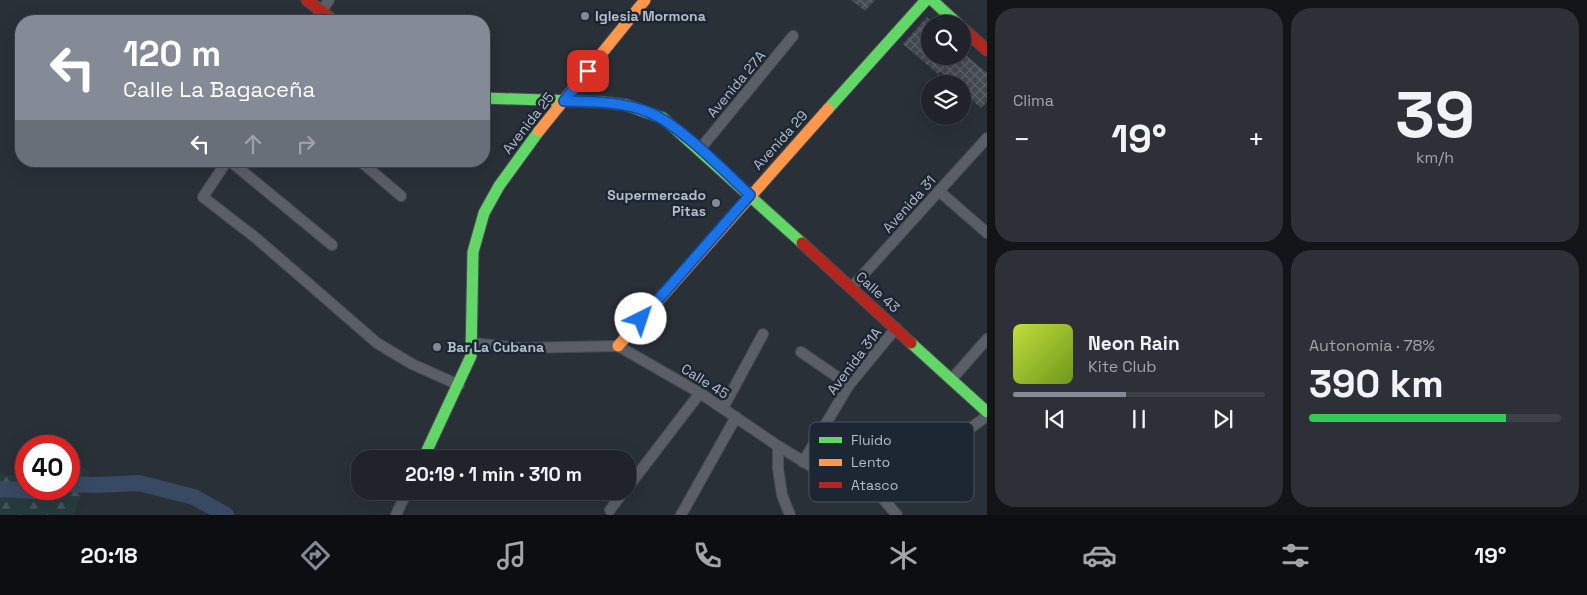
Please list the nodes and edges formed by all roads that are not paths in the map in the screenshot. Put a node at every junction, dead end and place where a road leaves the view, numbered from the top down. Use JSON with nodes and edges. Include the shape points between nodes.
{"nodes":[{"id":1,"x":307,"y":0,"type":"edge"},
{"id":2,"x":329,"y":0,"type":"edge"},
{"id":3,"x":645,"y":0,"type":"edge"},
{"id":4,"x":926,"y":0,"type":"edge"},
{"id":5,"x":932,"y":0,"type":"edge"},
{"id":6,"x":322,"y":11,"type":"junction"},
{"id":7,"x":319,"y":15,"type":"edge"},
{"id":8,"x":327,"y":15,"type":"edge"},
{"id":9,"x":948,"y":15,"type":"edge"},
{"id":10,"x":793,"y":36,"type":"dead end"},
{"id":11,"x":971,"y":36,"type":"edge"},
{"id":12,"x":987,"y":50,"type":"edge"},
{"id":13,"x":490,"y":98,"type":"edge"},
{"id":14,"x":564,"y":101,"type":"junction"},
{"id":15,"x":987,"y":138,"type":"edge"},
{"id":16,"x":700,"y":149,"type":"junction"},
{"id":17,"x":225,"y":167,"type":"edge"},
{"id":18,"x":236,"y":167,"type":"edge"},
{"id":19,"x":367,"y":167,"type":"edge"},
{"id":20,"x":939,"y":191,"type":"junction"},
{"id":21,"x":750,"y":195,"type":"junction"},
{"id":22,"x":401,"y":196,"type":"dead end"},
{"id":23,"x":987,"y":233,"type":"edge"},
{"id":24,"x":332,"y":246,"type":"dead end"},
{"id":25,"x":851,"y":288,"type":"junction"},
{"id":26,"x":896,"y":328,"type":"junction"},
{"id":27,"x":763,"y":334,"type":"dead end"},
{"id":28,"x":987,"y":339,"type":"edge"},
{"id":29,"x":472,"y":343,"type":"junction"},
{"id":30,"x":618,"y":346,"type":"junction"},
{"id":31,"x":801,"y":352,"type":"dead end"},
{"id":32,"x":950,"y":380,"type":"junction"},
{"id":33,"x":850,"y":384,"type":"junction"},
{"id":34,"x":459,"y":385,"type":"junction"},
{"id":35,"x":700,"y":393,"type":"junction"},
{"id":36,"x":723,"y":408,"type":"junction"},
{"id":37,"x":987,"y":412,"type":"edge"},
{"id":38,"x":987,"y":416,"type":"edge"},
{"id":39,"x":736,"y":417,"type":"junction"},
{"id":40,"x":827,"y":422,"type":"edge"},
{"id":41,"x":974,"y":425,"type":"edge"},
{"id":42,"x":778,"y":446,"type":"junction"},
{"id":43,"x":427,"y":450,"type":"edge"},
{"id":44,"x":809,"y":452,"type":"edge"},
{"id":45,"x":803,"y":462,"type":"junction"},
{"id":46,"x":809,"y":466,"type":"edge"},
{"id":47,"x":636,"y":477,"type":"edge"},
{"id":48,"x":403,"y":500,"type":"edge"},
{"id":49,"x":617,"y":500,"type":"edge"},
{"id":50,"x":886,"y":502,"type":"edge"},
{"id":51,"x":610,"y":510,"type":"dead end"},
{"id":52,"x":396,"y":515,"type":"edge"},
{"id":53,"x":681,"y":515,"type":"edge"},
{"id":54,"x":790,"y":515,"type":"edge"},
{"id":55,"x":897,"y":515,"type":"edge"}],
"edges":[{"from":1,"to":6,"type":"street"},
{"from":2,"to":6,"type":"street"},
{"from":3,"to":14,"type":"street","name":"Avenida 25"},
{"from":4,"to":21,"type":"street","name":"Avenida 29"},
{"from":5,"to":9,"type":"street"},
{"from":6,"to":7,"type":"street"},
{"from":6,"to":8,"type":"street"},
{"from":10,"to":16,"type":"street","name":"Avenida 27A"},
{"from":11,"to":12,"type":"street"},
{"from":13,"to":14,"type":"street","name":"Calle 43"},
{"from":14,"to":16,"type":"street","name":"Calle 43","via":[[602,102],[648,112],[663,118]]},
{"from":14,"to":29,"type":"street","name":"Avenida 25","via":[[521,154],[479,223],[470,286]]},
{"from":15,"to":20,"type":"street","name":"Avenida 31"},
{"from":16,"to":21,"type":"street","name":"Calle 43"},
{"from":17,"to":34,"type":"street","via":[[203,197],[256,238],[377,343],[412,364]]},
{"from":18,"to":24,"type":"street"},
{"from":19,"to":22,"type":"street"},
{"from":20,"to":23,"type":"street"},
{"from":20,"to":25,"type":"street","name":"Avenida 31"},
{"from":21,"to":25,"type":"street","name":"Calle 43"},
{"from":21,"to":30,"type":"street","name":"Avenida 29"},
{"from":25,"to":26,"type":"street","name":"Calle 43"},
{"from":26,"to":32,"type":"street","name":"Calle 43"},
{"from":26,"to":33,"type":"street","name":"Avenida 31A"},
{"from":27,"to":36,"type":"street"},
{"from":28,"to":32,"type":"street"},
{"from":29,"to":30,"type":"street","via":[[520,348]]},
{"from":29,"to":34,"type":"street","name":"Avenida 25","via":[[471,356]]},
{"from":30,"to":35,"type":"street","name":"Calle 45"},
{"from":31,"to":33,"type":"street"},
{"from":32,"to":37,"type":"street","name":"Calle 43"},
{"from":33,"to":40,"type":"street","name":"Avenida 31A"},
{"from":34,"to":43,"type":"street","name":"Avenida 25"},
{"from":35,"to":36,"type":"street","name":"Calle 45"},
{"from":35,"to":47,"type":"street"},
{"from":36,"to":39,"type":"street","name":"Calle 45"},
{"from":38,"to":41,"type":"street"},
{"from":39,"to":42,"type":"street","name":"Calle 45"},
{"from":39,"to":53,"type":"street"},
{"from":42,"to":45,"type":"street","name":"Calle 45"},
{"from":42,"to":54,"type":"street","via":[[782,495]]},
{"from":44,"to":45,"type":"street","name":"Avenida 31A"},
{"from":45,"to":46,"type":"street","name":"Calle 45"},
{"from":48,"to":52,"type":"street"},
{"from":49,"to":51,"type":"street"},
{"from":50,"to":55,"type":"street"}]}
